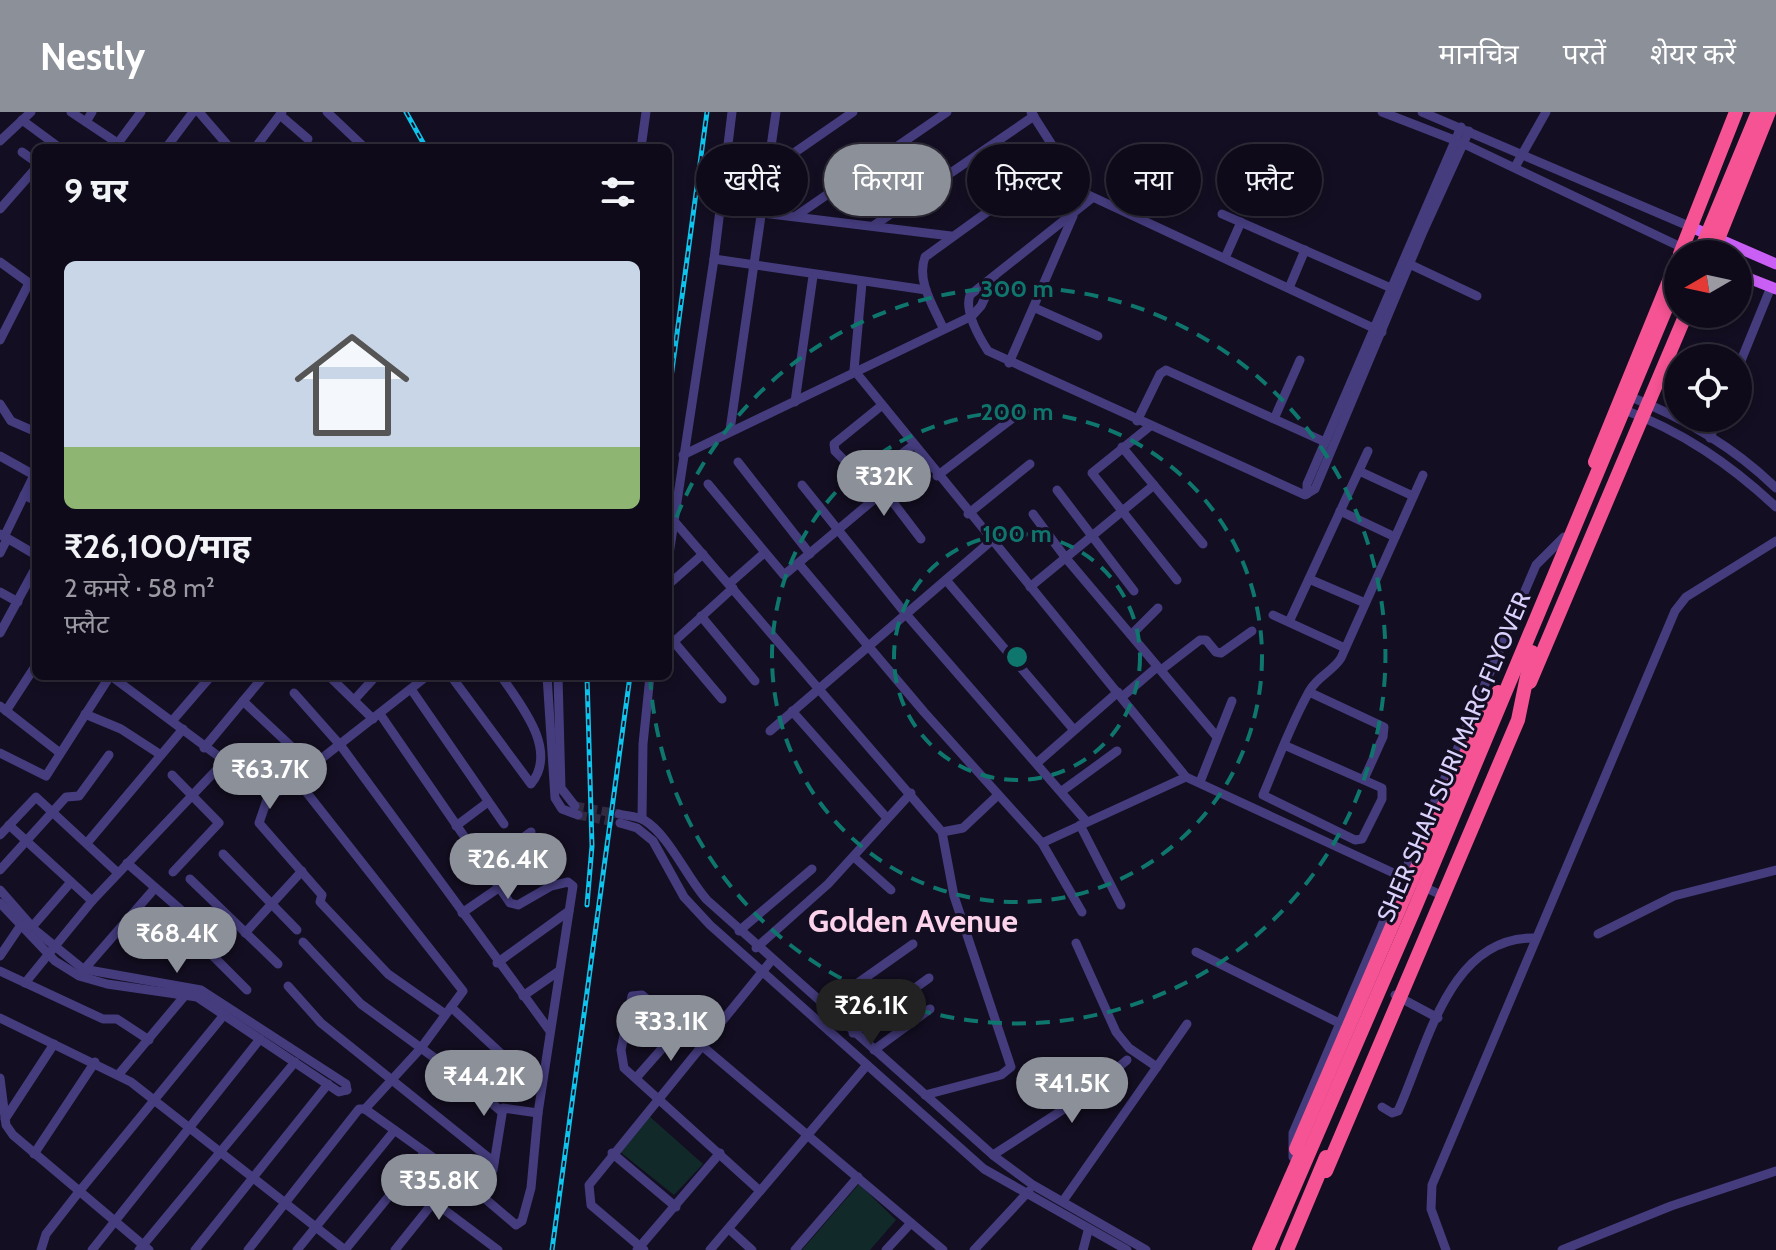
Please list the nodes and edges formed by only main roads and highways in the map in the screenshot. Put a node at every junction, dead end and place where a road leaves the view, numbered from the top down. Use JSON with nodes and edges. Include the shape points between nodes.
{"nodes":[{"id":1,"x":1758,"y":112,"type":"edge"},
{"id":2,"x":1769,"y":112,"type":"edge"},
{"id":3,"x":1737,"y":113,"type":"edge"},
{"id":4,"x":1691,"y":227,"type":"junction"},
{"id":5,"x":1718,"y":238,"type":"junction"},
{"id":6,"x":1689,"y":240,"type":"edge"},
{"id":7,"x":1692,"y":240,"type":"edge"},
{"id":8,"x":1694,"y":240,"type":"edge"},
{"id":9,"x":1776,"y":264,"type":"edge"},
{"id":10,"x":1752,"y":280,"type":"edge"},
{"id":11,"x":1773,"y":288,"type":"edge"},
{"id":12,"x":1664,"y":304,"type":"edge"},
{"id":13,"x":1664,"y":315,"type":"edge"},
{"id":14,"x":1667,"y":328,"type":"edge"},
{"id":15,"x":1680,"y":328,"type":"edge"},
{"id":16,"x":1528,"y":650,"type":"junction"},
{"id":17,"x":1284,"y":1192,"type":"junction"},
{"id":18,"x":1304,"y":1209,"type":"junction"},
{"id":19,"x":1259,"y":1250,"type":"edge"},
{"id":20,"x":1267,"y":1250,"type":"edge"},
{"id":21,"x":1277,"y":1250,"type":"edge"},
{"id":22,"x":1287,"y":1250,"type":"edge"}],
"edges":[{"from":1,"to":8,"type":"highway","bridge":true},
{"from":2,"to":5,"type":"highway"},
{"from":3,"to":4,"type":"highway"},
{"from":3,"to":7,"type":"highway"},
{"from":4,"to":5,"type":"main road"},
{"from":4,"to":6,"type":"highway"},
{"from":5,"to":9,"type":"main road"},
{"from":10,"to":11,"type":"main road"},
{"from":12,"to":17,"type":"highway"},
{"from":13,"to":16,"type":"highway","name":"SHER SHAH SURI MARG FLYOVER","bridge":true},
{"from":14,"to":16,"type":"highway","name":"SHER SHAH SURI MARG FLYOVER"},
{"from":15,"to":18,"type":"highway"},
{"from":16,"to":17,"type":"highway","bridge":true,"via":[[1481,719],[1294,1153]]},
{"from":16,"to":18,"type":"highway","bridge":true,"via":[[1518,720],[1415,970]]},
{"from":16,"to":20,"type":"highway","name":"SHER SHAH SURI MARG FLYOVER","bridge":true},
{"from":16,"to":21,"type":"highway","name":"SHER SHAH SURI MARG FLYOVER","bridge":true},
{"from":17,"to":19,"type":"highway"},
{"from":18,"to":22,"type":"highway"}]}
